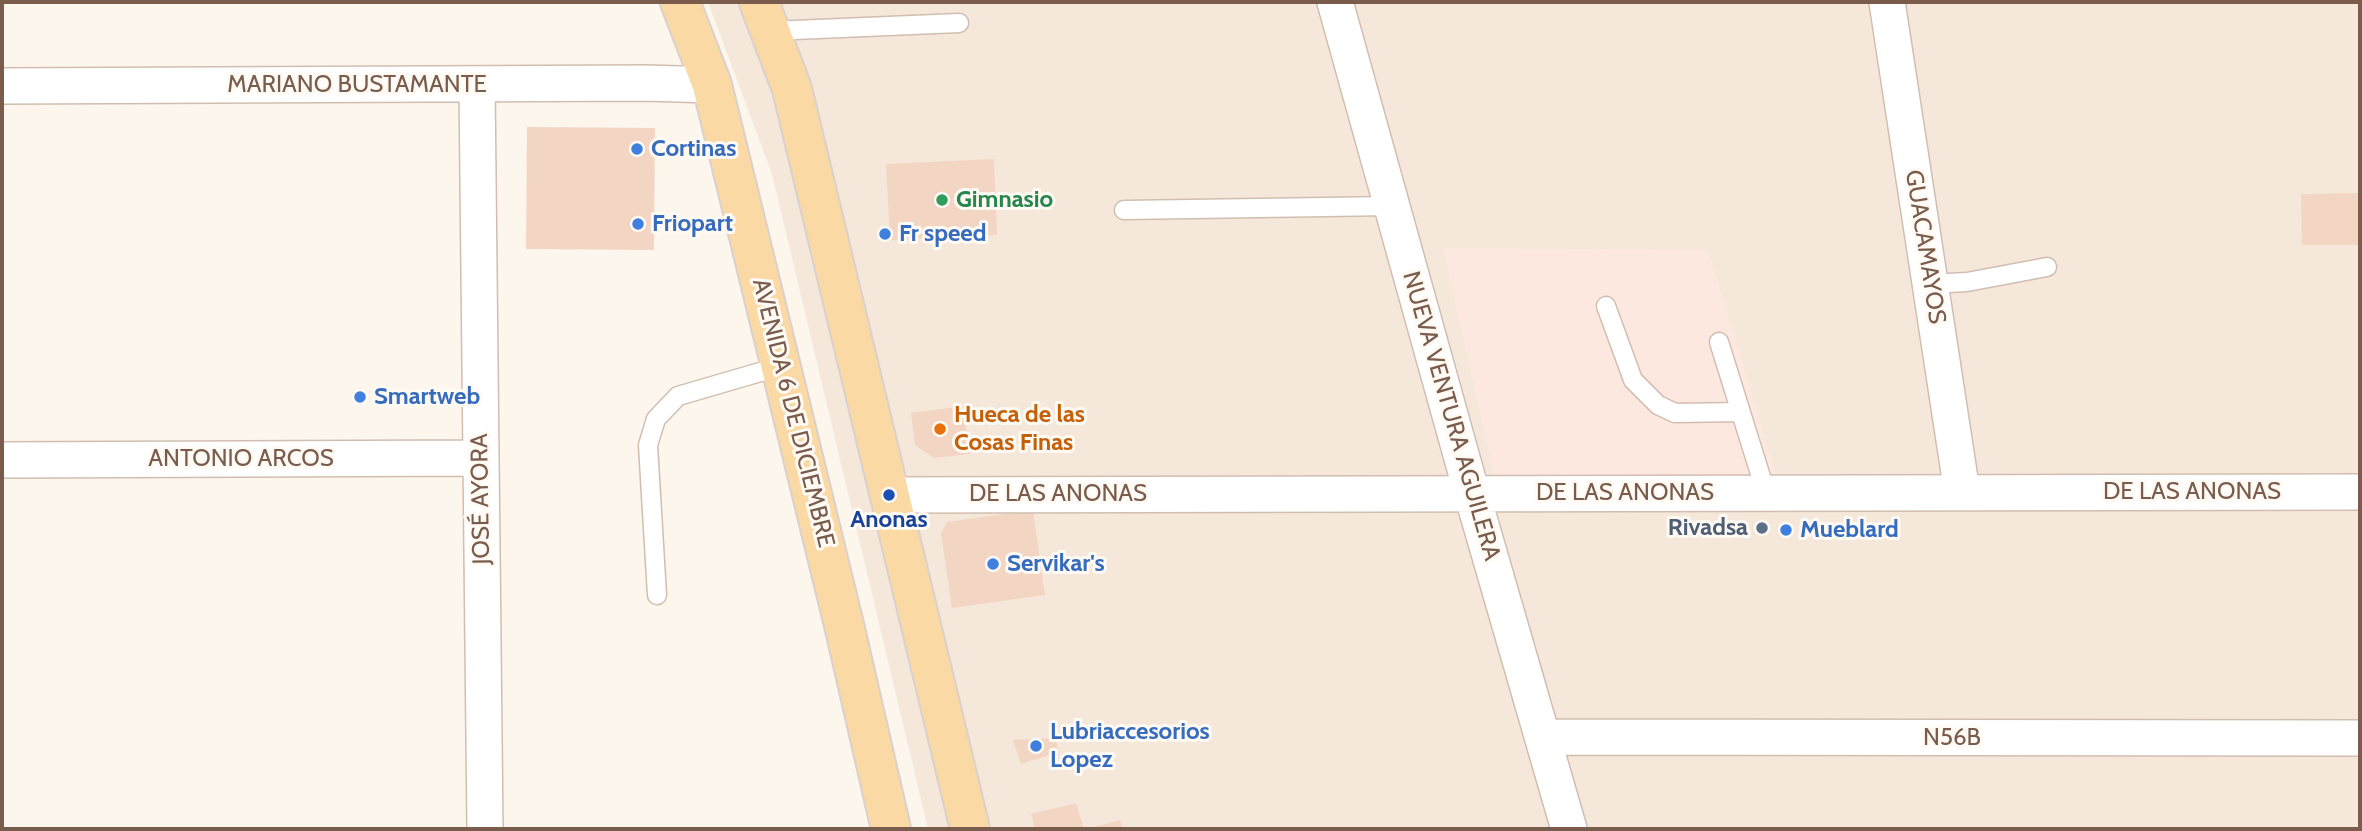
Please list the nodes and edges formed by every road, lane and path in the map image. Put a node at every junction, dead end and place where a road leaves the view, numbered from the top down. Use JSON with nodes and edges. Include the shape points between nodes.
{"nodes":[{"id":1,"x":680,"y":2,"type":"edge"},
{"id":2,"x":1335,"y":2,"type":"edge"},
{"id":3,"x":1887,"y":2,"type":"edge"},
{"id":4,"x":765,"y":17,"type":"edge"},
{"id":5,"x":959,"y":23,"type":"dead end"},
{"id":6,"x":477,"y":85,"type":"junction"},
{"id":7,"x":712,"y":85,"type":"junction"},
{"id":8,"x":2,"y":86,"type":"edge"},
{"id":9,"x":1392,"y":206,"type":"junction"},
{"id":10,"x":1124,"y":210,"type":"dead end"},
{"id":11,"x":2047,"y":267,"type":"dead end"},
{"id":12,"x":1930,"y":284,"type":"junction"},
{"id":13,"x":1606,"y":306,"type":"dead end"},
{"id":14,"x":1719,"y":342,"type":"dead end"},
{"id":15,"x":781,"y":366,"type":"junction"},
{"id":16,"x":1741,"y":412,"type":"junction"},
{"id":17,"x":480,"y":458,"type":"junction"},
{"id":18,"x":2,"y":460,"type":"edge"},
{"id":19,"x":1962,"y":492,"type":"junction"},
{"id":20,"x":2360,"y":492,"type":"edge"},
{"id":21,"x":1766,"y":493,"type":"junction"},
{"id":22,"x":1472,"y":494,"type":"junction"},
{"id":23,"x":889,"y":495,"type":"junction"},
{"id":24,"x":657,"y":595,"type":"dead end"},
{"id":25,"x":1543,"y":737,"type":"junction"},
{"id":26,"x":2360,"y":738,"type":"edge"},
{"id":27,"x":485,"y":829,"type":"edge"},
{"id":28,"x":891,"y":829,"type":"edge"},
{"id":29,"x":970,"y":829,"type":"edge"},
{"id":30,"x":1569,"y":829,"type":"edge"}],
"edges":[{"from":1,"to":7,"type":"main road","name":"AVENIDA 6 DE DICIEMBRE"},
{"from":2,"to":9,"type":"street","name":"NUEVA VENTURA AGUILERA"},
{"from":3,"to":12,"type":"street","name":"GUACAMAYOS"},
{"from":4,"to":5,"type":"lane"},
{"from":4,"to":23,"type":"main road","via":[[792,89]]},
{"from":6,"to":7,"type":"street","name":"MARIANO BUSTAMANTE"},
{"from":6,"to":8,"type":"street","name":"MARIANO BUSTAMANTE"},
{"from":6,"to":17,"type":"street","name":"JOSÉ AYORA"},
{"from":7,"to":15,"type":"main road","name":"AVENIDA 6 DE DICIEMBRE"},
{"from":9,"to":10,"type":"lane"},
{"from":9,"to":22,"type":"street","name":"NUEVA VENTURA AGUILERA"},
{"from":11,"to":12,"type":"lane"},
{"from":12,"to":19,"type":"street","name":"GUACAMAYOS"},
{"from":13,"to":16,"type":"lane","via":[[1633,380],[1658,405],[1675,413]]},
{"from":14,"to":16,"type":"lane"},
{"from":15,"to":24,"type":"lane","via":[[678,396],[656,419],[648,445]]},
{"from":15,"to":28,"type":"main road","name":"AVENIDA 6 DE DICIEMBRE"},
{"from":16,"to":21,"type":"lane"},
{"from":17,"to":18,"type":"street","name":"ANTONIO ARCOS"},
{"from":17,"to":27,"type":"street","name":"JOSÉ AYORA"},
{"from":19,"to":20,"type":"street","name":"DE LAS ANONAS"},
{"from":19,"to":21,"type":"street","name":"DE LAS ANONAS"},
{"from":21,"to":22,"type":"street","name":"DE LAS ANONAS"},
{"from":22,"to":23,"type":"street","name":"DE LAS ANONAS"},
{"from":22,"to":25,"type":"street","name":"NUEVA VENTURA AGUILERA"},
{"from":23,"to":29,"type":"main road"},
{"from":25,"to":26,"type":"street","name":"N56B"},
{"from":25,"to":30,"type":"street","name":"NUEVA VENTURA AGUILERA"}]}
